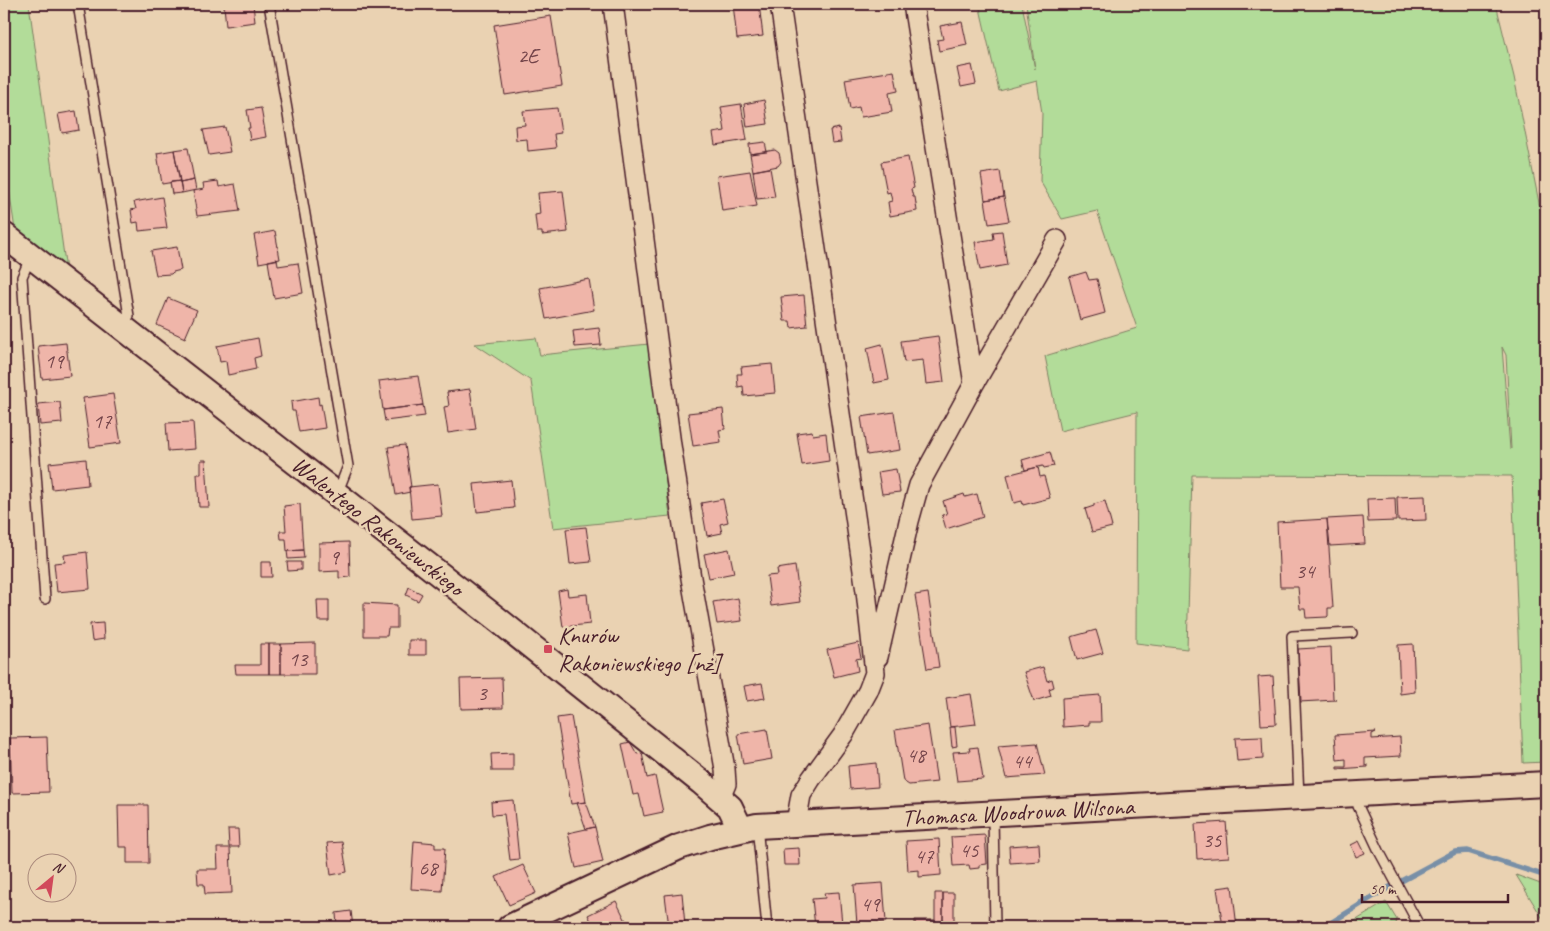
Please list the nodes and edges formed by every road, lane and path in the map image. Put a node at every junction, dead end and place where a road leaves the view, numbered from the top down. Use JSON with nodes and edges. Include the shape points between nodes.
{"nodes":[{"id":1,"x":78,"y":4,"type":"edge"},
{"id":2,"x":269,"y":4,"type":"edge"},
{"id":3,"x":613,"y":4,"type":"edge"},
{"id":4,"x":780,"y":4,"type":"edge"},
{"id":5,"x":913,"y":4,"type":"edge"},
{"id":6,"x":4,"y":234,"type":"edge"},
{"id":7,"x":1057,"y":240,"type":"dead end"},
{"id":8,"x":31,"y":256,"type":"junction"},
{"id":9,"x":121,"y":325,"type":"junction"},
{"id":10,"x":974,"y":384,"type":"junction"},
{"id":11,"x":337,"y":494,"type":"junction"},
{"id":12,"x":45,"y":599,"type":"dead end"},
{"id":13,"x":1352,"y":633,"type":"dead end"},
{"id":14,"x":875,"y":673,"type":"junction"},
{"id":15,"x":1546,"y":784,"type":"edge"},
{"id":16,"x":1357,"y":794,"type":"junction"},
{"id":17,"x":1299,"y":797,"type":"junction"},
{"id":18,"x":720,"y":798,"type":"junction"},
{"id":19,"x":993,"y":813,"type":"junction"},
{"id":20,"x":796,"y":823,"type":"junction"},
{"id":21,"x":749,"y":827,"type":"junction"},
{"id":22,"x":510,"y":927,"type":"edge"},
{"id":23,"x":767,"y":927,"type":"edge"},
{"id":24,"x":995,"y":927,"type":"edge"},
{"id":25,"x":1420,"y":927,"type":"edge"}],
"edges":[{"from":1,"to":9,"type":"lane","via":[[129,316]]},
{"from":2,"to":11,"type":"lane","via":[[348,466]]},
{"from":3,"to":18,"type":"street","via":[[675,474],[725,770],[726,784]]},
{"from":4,"to":14,"type":"street","via":[[866,591]]},
{"from":5,"to":10,"type":"street"},
{"from":6,"to":8,"type":"street","name":"Walentego Rakoniewskiego"},
{"from":7,"to":10,"type":"street"},
{"from":8,"to":9,"type":"street","name":"Walentego Rakoniewskiego"},
{"from":8,"to":12,"type":"lane","via":[[22,277]]},
{"from":9,"to":11,"type":"street","name":"Walentego Rakoniewskiego"},
{"from":10,"to":14,"type":"street","via":[[919,485]]},
{"from":11,"to":18,"type":"street","name":"Walentego Rakoniewskiego"},
{"from":13,"to":17,"type":"lane","via":[[1292,636]]},
{"from":14,"to":20,"type":"street","via":[[844,735],[801,795]]},
{"from":15,"to":16,"type":"street","name":"Thomasa Woodrowa Wilsona"},
{"from":16,"to":17,"type":"street","name":"Thomasa Woodrowa Wilsona"},
{"from":16,"to":25,"type":"lane","via":[[1358,806]]},
{"from":17,"to":19,"type":"street","name":"Thomasa Woodrowa Wilsona"},
{"from":18,"to":21,"type":"street","name":"Walentego Rakoniewskiego"},
{"from":19,"to":20,"type":"street","name":"Thomasa Woodrowa Wilsona"},
{"from":19,"to":24,"type":"lane"},
{"from":20,"to":21,"type":"street","name":"Thomasa Woodrowa Wilsona"},
{"from":21,"to":22,"type":"street","name":"Thomasa Woodrowa Wilsona","via":[[679,847]]},
{"from":21,"to":23,"type":"lane"}]}
